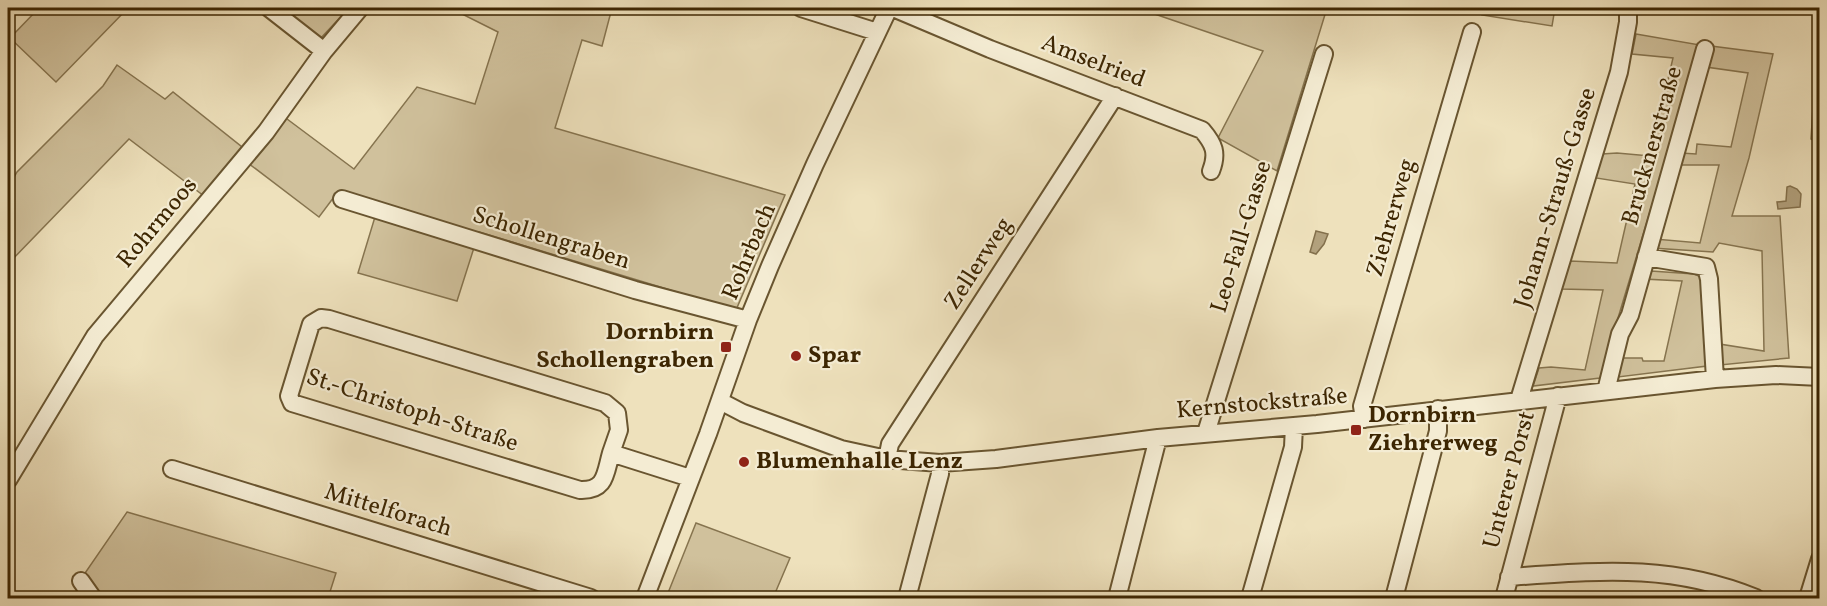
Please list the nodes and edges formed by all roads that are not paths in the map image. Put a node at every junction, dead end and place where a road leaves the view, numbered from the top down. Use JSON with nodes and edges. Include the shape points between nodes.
{"nodes":[{"id":1,"x":269,"y":8,"type":"edge"},
{"id":2,"x":360,"y":8,"type":"edge"},
{"id":3,"x":801,"y":8,"type":"edge"},
{"id":4,"x":891,"y":8,"type":"edge"},
{"id":5,"x":1628,"y":8,"type":"edge"},
{"id":6,"x":878,"y":32,"type":"junction"},
{"id":7,"x":1472,"y":32,"type":"dead end"},
{"id":8,"x":1705,"y":49,"type":"dead end"},
{"id":9,"x":324,"y":51,"type":"junction"},
{"id":10,"x":1324,"y":54,"type":"dead end"},
{"id":11,"x":1115,"y":96,"type":"junction"},
{"id":12,"x":1211,"y":171,"type":"dead end"},
{"id":13,"x":342,"y":199,"type":"dead end"},
{"id":14,"x":1646,"y":257,"type":"junction"},
{"id":15,"x":748,"y":320,"type":"junction"},
{"id":16,"x":1820,"y":377,"type":"edge"},
{"id":17,"x":1715,"y":379,"type":"junction"},
{"id":18,"x":1606,"y":391,"type":"junction"},
{"id":19,"x":1558,"y":396,"type":"junction"},
{"id":20,"x":1519,"y":400,"type":"junction"},
{"id":21,"x":720,"y":401,"type":"junction"},
{"id":22,"x":1438,"y":409,"type":"junction"},
{"id":23,"x":1364,"y":419,"type":"junction"},
{"id":24,"x":1294,"y":426,"type":"junction"},
{"id":25,"x":1206,"y":433,"type":"junction"},
{"id":26,"x":1158,"y":438,"type":"junction"},
{"id":27,"x":611,"y":453,"type":"junction"},
{"id":28,"x":887,"y":459,"type":"junction"},
{"id":29,"x":940,"y":464,"type":"junction"},
{"id":30,"x":172,"y":469,"type":"dead end"},
{"id":31,"x":690,"y":478,"type":"junction"},
{"id":32,"x":8,"y":480,"type":"edge"},
{"id":33,"x":1820,"y":559,"type":"edge"},
{"id":34,"x":1509,"y":577,"type":"junction"},
{"id":35,"x":81,"y":581,"type":"dead end"},
{"id":36,"x":93,"y":598,"type":"edge"},
{"id":37,"x":591,"y":598,"type":"edge"},
{"id":38,"x":645,"y":598,"type":"edge"},
{"id":39,"x":907,"y":598,"type":"edge"},
{"id":40,"x":1117,"y":598,"type":"edge"},
{"id":41,"x":1250,"y":598,"type":"edge"},
{"id":42,"x":1394,"y":598,"type":"edge"},
{"id":43,"x":1504,"y":598,"type":"edge"},
{"id":44,"x":1756,"y":598,"type":"edge"},
{"id":45,"x":1808,"y":598,"type":"edge"}],
"edges":[{"from":1,"to":9,"type":"street"},
{"from":2,"to":9,"type":"street","name":"Rohrmoos"},
{"from":3,"to":6,"type":"street"},
{"from":4,"to":6,"type":"street","name":"Rohrbach"},
{"from":4,"to":11,"type":"street","name":"Amselried"},
{"from":5,"to":20,"type":"street","name":"Johann-Strauß-Gasse","via":[[1614,91]]},
{"from":6,"to":15,"type":"street","name":"Rohrbach","via":[[805,185]]},
{"from":7,"to":23,"type":"street","name":"Ziehrerweg","via":[[1362,406]]},
{"from":8,"to":14,"type":"street","name":"Brucknerstraße"},
{"from":9,"to":32,"type":"street","name":"Rohrmoos","via":[[266,132],[95,336]]},
{"from":10,"to":25,"type":"street","name":"Leo-Fall-Gasse"},
{"from":11,"to":12,"type":"street","name":"Amselried","via":[[1202,130],[1216,153]]},
{"from":11,"to":28,"type":"street","name":"Zellerweg","via":[[890,444]]},
{"from":13,"to":15,"type":"street","name":"Schollengraben","via":[[635,290]]},
{"from":14,"to":17,"type":"street","name":"Brucknerstraße","via":[[1706,267]]},
{"from":14,"to":18,"type":"street","name":"Brucknerstraße"},
{"from":15,"to":21,"type":"street","name":"Rohrbach"},
{"from":16,"to":17,"type":"street","name":"Kernstockstraße"},
{"from":17,"to":18,"type":"street","name":"Kernstockstraße"},
{"from":18,"to":19,"type":"street","name":"Kernstockstraße"},
{"from":19,"to":20,"type":"street","name":"Kernstockstraße"},
{"from":19,"to":34,"type":"street","name":"Unterer Porst"},
{"from":20,"to":22,"type":"street","name":"Kernstockstraße"},
{"from":21,"to":28,"type":"street","name":"Kernstockstraße","via":[[841,449]]},
{"from":21,"to":31,"type":"street","name":"Rohrbach"},
{"from":22,"to":23,"type":"street","name":"Kernstockstraße"},
{"from":22,"to":42,"type":"street","via":[[1438,431]]},
{"from":23,"to":24,"type":"street","name":"Kernstockstraße"},
{"from":24,"to":25,"type":"street","name":"Kernstockstraße"},
{"from":24,"to":41,"type":"street","via":[[1293,447]]},
{"from":25,"to":26,"type":"street","name":"Kernstockstraße"},
{"from":26,"to":29,"type":"street","name":"Kernstockstraße"},
{"from":26,"to":40,"type":"street"},
{"from":27,"to":27,"type":"street","name":"St.-Christoph-Straße","via":[[619,430],[617,413],[605,403],[329,319],[321,318],[311,324],[289,396],[292,403],[580,490],[593,490],[601,484]]},
{"from":27,"to":31,"type":"street"},
{"from":28,"to":29,"type":"street","name":"Kernstockstraße"},
{"from":29,"to":39,"type":"street"},
{"from":30,"to":37,"type":"street","name":"Mittelforach"},
{"from":31,"to":38,"type":"street","name":"Rohrbach"},
{"from":33,"to":45,"type":"street"},
{"from":34,"to":43,"type":"street","name":"Unterer Porst"},
{"from":34,"to":44,"type":"street","name":"Unterer Porst","via":[[1592,571],[1649,572],[1702,581]]},
{"from":35,"to":36,"type":"street"}]}
